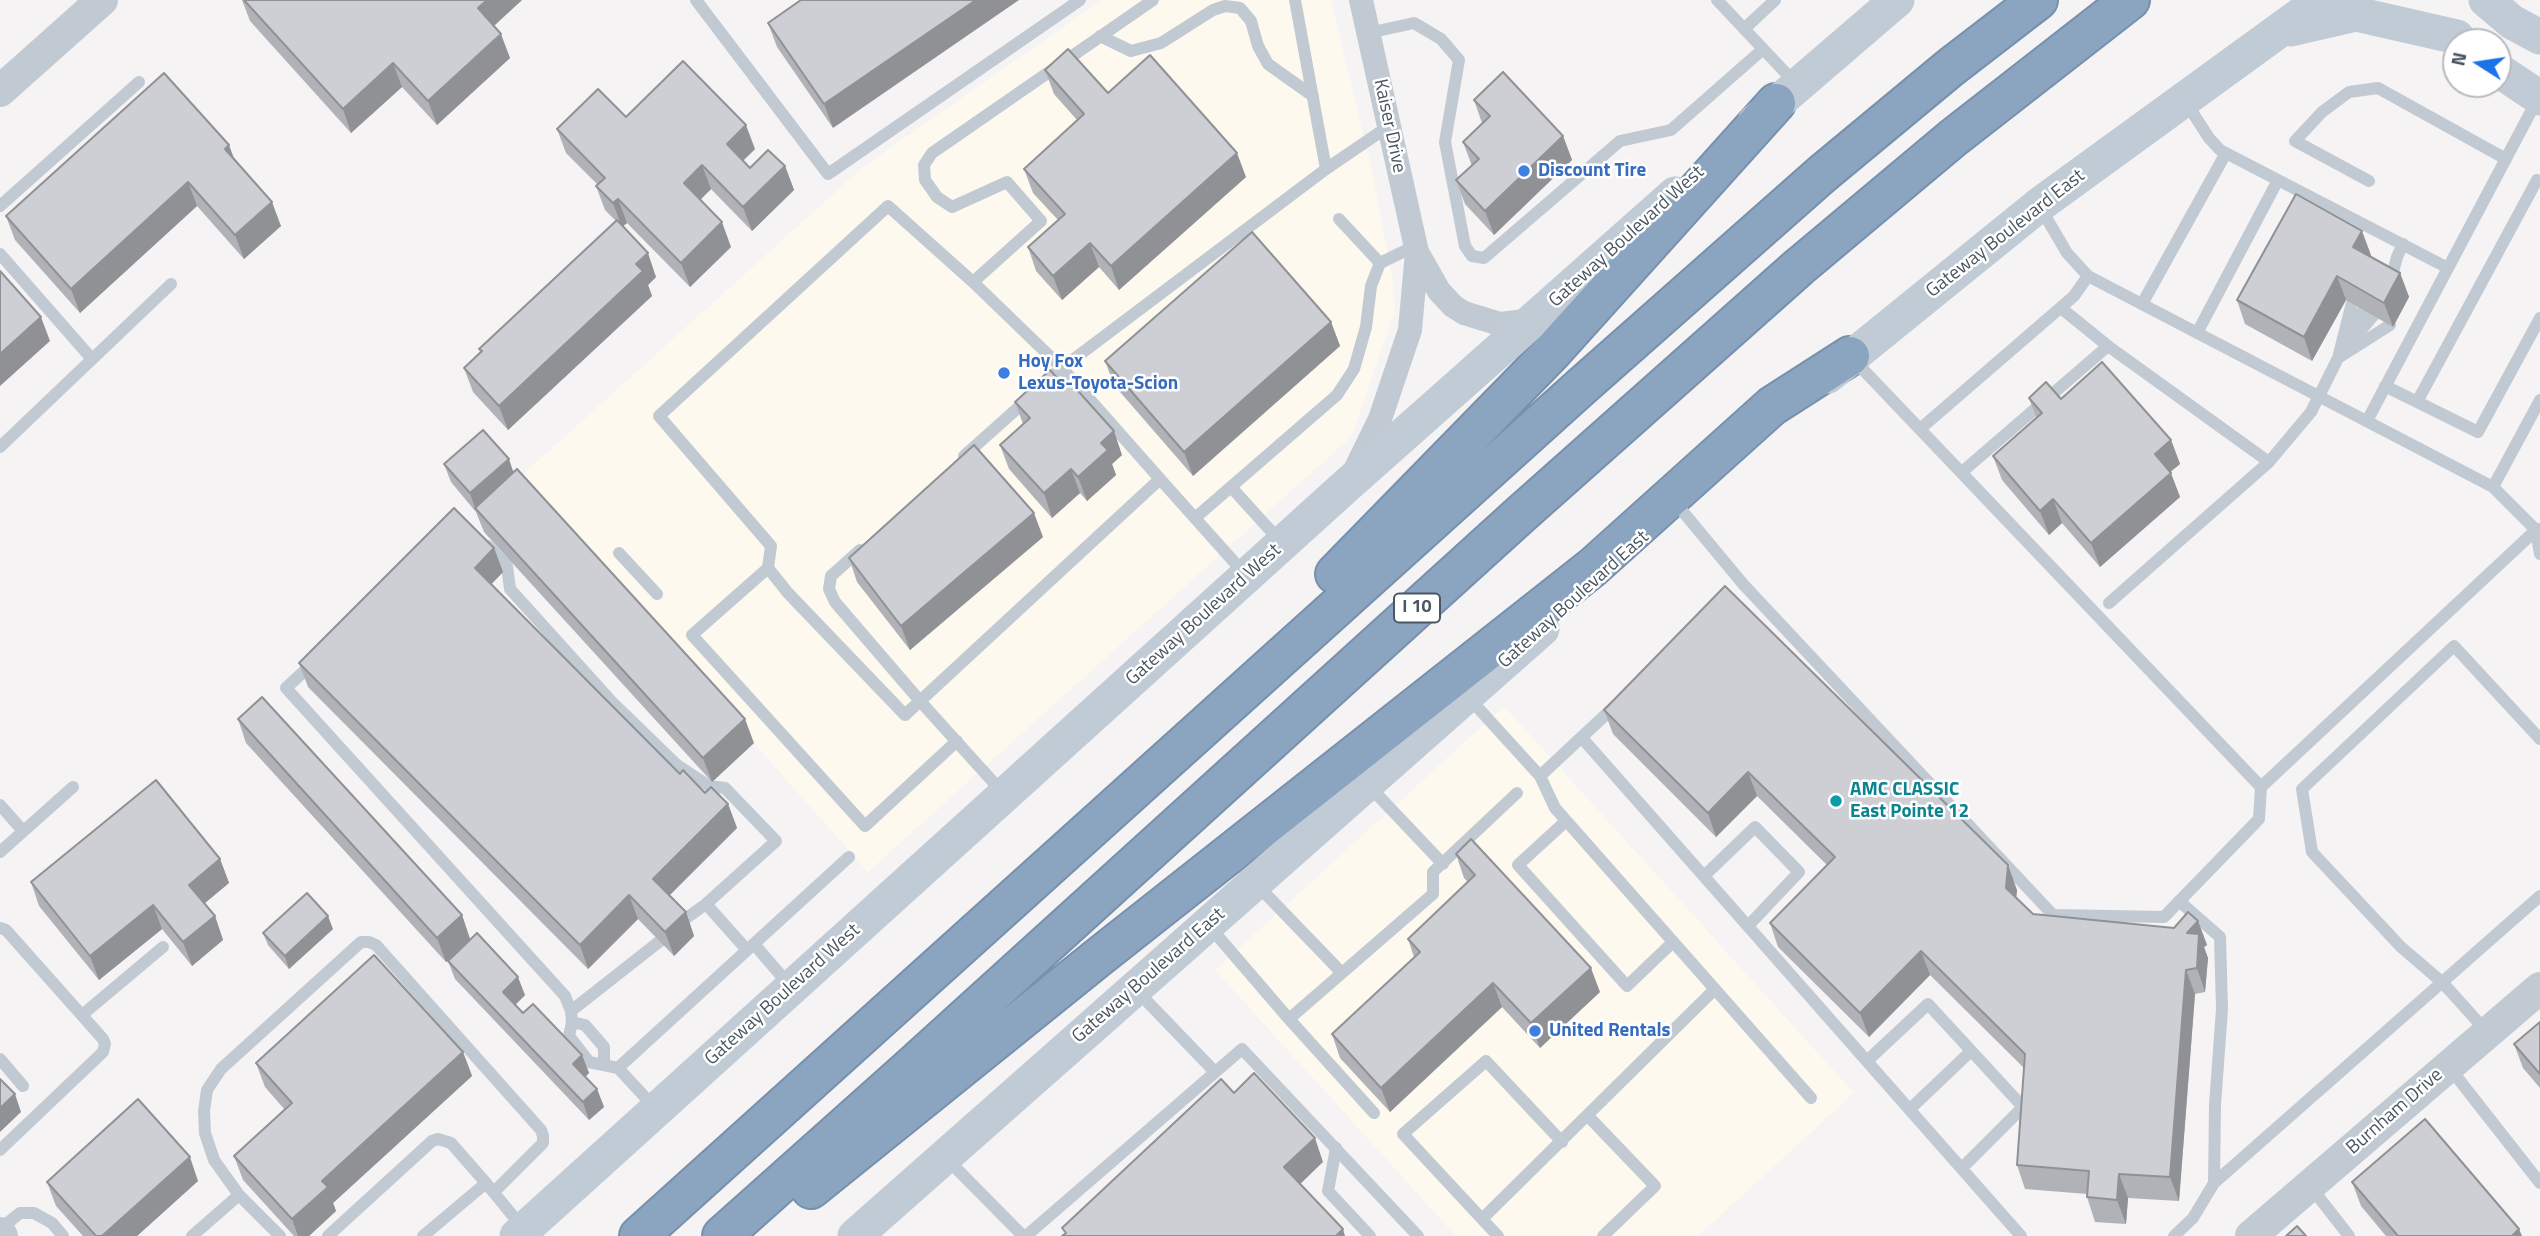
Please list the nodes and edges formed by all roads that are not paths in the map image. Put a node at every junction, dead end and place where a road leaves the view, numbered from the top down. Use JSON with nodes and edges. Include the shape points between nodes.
{"nodes":[{"id":1,"x":102,"y":0,"type":"edge"},
{"id":2,"x":696,"y":0,"type":"edge"},
{"id":3,"x":1080,"y":0,"type":"edge"},
{"id":4,"x":1153,"y":0,"type":"edge"},
{"id":5,"x":1296,"y":0,"type":"edge"},
{"id":6,"x":1361,"y":0,"type":"edge"},
{"id":7,"x":1717,"y":0,"type":"edge"},
{"id":8,"x":1775,"y":0,"type":"edge"},
{"id":9,"x":1897,"y":0,"type":"edge"},
{"id":10,"x":2038,"y":0,"type":"edge"},
{"id":11,"x":2130,"y":0,"type":"edge"},
{"id":12,"x":2293,"y":0,"type":"edge"},
{"id":13,"x":2321,"y":0,"type":"edge"},
{"id":14,"x":2424,"y":0,"type":"edge"},
{"id":15,"x":2486,"y":0,"type":"edge"},
{"id":16,"x":2517,"y":20,"type":"edge"},
{"id":17,"x":2450,"y":28,"type":"edge"},
{"id":18,"x":1744,"y":29,"type":"junction"},
{"id":19,"x":2277,"y":32,"type":"junction"},
{"id":20,"x":1368,"y":33,"type":"junction"},
{"id":21,"x":2442,"y":35,"type":"edge"},
{"id":22,"x":1100,"y":37,"type":"junction"},
{"id":23,"x":1762,"y":50,"type":"junction"},
{"id":24,"x":2512,"y":79,"type":"edge"},
{"id":25,"x":139,"y":82,"type":"dead end"},
{"id":26,"x":0,"y":91,"type":"edge"},
{"id":27,"x":1787,"y":94,"type":"junction"},
{"id":28,"x":1313,"y":96,"type":"junction"},
{"id":29,"x":2540,"y":98,"type":"edge"},
{"id":30,"x":2184,"y":100,"type":"junction"},
{"id":31,"x":1389,"y":127,"type":"junction"},
{"id":32,"x":2226,"y":153,"type":"junction"},
{"id":33,"x":2506,"y":159,"type":"junction"},
{"id":34,"x":1326,"y":169,"type":"junction"},
{"id":35,"x":2278,"y":180,"type":"junction"},
{"id":36,"x":2369,"y":181,"type":"dead end"},
{"id":37,"x":2540,"y":181,"type":"edge"},
{"id":38,"x":2039,"y":205,"type":"junction"},
{"id":39,"x":0,"y":206,"type":"edge"},
{"id":40,"x":1339,"y":219,"type":"dead end"},
{"id":41,"x":2403,"y":244,"type":"junction"},
{"id":42,"x":1416,"y":249,"type":"junction"},
{"id":43,"x":0,"y":254,"type":"edge"},
{"id":44,"x":2397,"y":257,"type":"junction"},
{"id":45,"x":1380,"y":263,"type":"junction"},
{"id":46,"x":2448,"y":268,"type":"junction"},
{"id":47,"x":2088,"y":276,"type":"junction"},
{"id":48,"x":973,"y":282,"type":"junction"},
{"id":49,"x":171,"y":284,"type":"dead end"},
{"id":50,"x":2142,"y":304,"type":"junction"},
{"id":51,"x":2061,"y":308,"type":"junction"},
{"id":52,"x":2372,"y":315,"type":"junction"},
{"id":53,"x":2540,"y":318,"type":"edge"},
{"id":54,"x":1535,"y":320,"type":"junction"},
{"id":55,"x":2197,"y":333,"type":"junction"},
{"id":56,"x":2108,"y":346,"type":"junction"},
{"id":57,"x":1850,"y":356,"type":"junction"},
{"id":58,"x":2338,"y":358,"type":"junction"},
{"id":59,"x":92,"y":359,"type":"junction"},
{"id":60,"x":1062,"y":368,"type":"junction"},
{"id":61,"x":2385,"y":386,"type":"junction"},
{"id":62,"x":2318,"y":396,"type":"junction"},
{"id":63,"x":2540,"y":400,"type":"edge"},
{"id":64,"x":2417,"y":402,"type":"junction"},
{"id":65,"x":2367,"y":421,"type":"junction"},
{"id":66,"x":1920,"y":429,"type":"junction"},
{"id":67,"x":0,"y":447,"type":"edge"},
{"id":68,"x":2269,"y":462,"type":"junction"},
{"id":69,"x":951,"y":467,"type":"edge"},
{"id":70,"x":1962,"y":472,"type":"junction"},
{"id":71,"x":1160,"y":479,"type":"junction"},
{"id":72,"x":1347,"y":485,"type":"junction"},
{"id":73,"x":1231,"y":487,"type":"junction"},
{"id":74,"x":2493,"y":487,"type":"junction"},
{"id":75,"x":1679,"y":507,"type":"junction"},
{"id":76,"x":1195,"y":518,"type":"junction"},
{"id":77,"x":2538,"y":530,"type":"edge"},
{"id":78,"x":475,"y":533,"type":"edge"},
{"id":79,"x":871,"y":540,"type":"edge"},
{"id":80,"x":1283,"y":543,"type":"junction"},
{"id":81,"x":620,"y":553,"type":"dead end"},
{"id":82,"x":2540,"y":554,"type":"edge"},
{"id":83,"x":768,"y":568,"type":"junction"},
{"id":84,"x":1246,"y":576,"type":"junction"},
{"id":85,"x":1743,"y":584,"type":"junction"},
{"id":86,"x":1733,"y":593,"type":"edge"},
{"id":87,"x":657,"y":594,"type":"dead end"},
{"id":88,"x":2109,"y":603,"type":"dead end"},
{"id":89,"x":325,"y":652,"type":"edge"},
{"id":90,"x":1466,"y":695,"type":"junction"},
{"id":91,"x":1622,"y":699,"type":"edge"},
{"id":92,"x":920,"y":701,"type":"junction"},
{"id":93,"x":1582,"y":737,"type":"junction"},
{"id":94,"x":2540,"y":739,"type":"edge"},
{"id":95,"x":957,"y":741,"type":"junction"},
{"id":96,"x":1540,"y":776,"type":"junction"},
{"id":97,"x":1366,"y":783,"type":"junction"},
{"id":98,"x":73,"y":787,"type":"dead end"},
{"id":99,"x":2261,"y":787,"type":"junction"},
{"id":100,"x":1517,"y":793,"type":"dead end"},
{"id":101,"x":1005,"y":794,"type":"junction"},
{"id":102,"x":0,"y":805,"type":"edge"},
{"id":103,"x":1566,"y":821,"type":"junction"},
{"id":104,"x":23,"y":831,"type":"junction"},
{"id":105,"x":0,"y":852,"type":"edge"},
{"id":106,"x":849,"y":857,"type":"dead end"},
{"id":107,"x":1443,"y":863,"type":"junction"},
{"id":108,"x":1704,"y":876,"type":"junction"},
{"id":109,"x":1255,"y":882,"type":"junction"},
{"id":110,"x":2540,"y":896,"type":"edge"},
{"id":111,"x":2179,"y":901,"type":"junction"},
{"id":112,"x":706,"y":904,"type":"junction"},
{"id":113,"x":995,"y":913,"type":"junction"},
{"id":114,"x":681,"y":922,"type":"edge"},
{"id":115,"x":1208,"y":924,"type":"junction"},
{"id":116,"x":1748,"y":926,"type":"junction"},
{"id":117,"x":0,"y":928,"type":"edge"},
{"id":118,"x":660,"y":941,"type":"edge"},
{"id":119,"x":1673,"y":942,"type":"junction"},
{"id":120,"x":163,"y":947,"type":"dead end"},
{"id":121,"x":751,"y":947,"type":"junction"},
{"id":122,"x":1342,"y":973,"type":"junction"},
{"id":123,"x":2443,"y":982,"type":"junction"},
{"id":124,"x":791,"y":987,"type":"junction"},
{"id":125,"x":1135,"y":988,"type":"junction"},
{"id":126,"x":2540,"y":988,"type":"edge"},
{"id":127,"x":1715,"y":989,"type":"junction"},
{"id":128,"x":82,"y":1015,"type":"junction"},
{"id":129,"x":572,"y":1016,"type":"junction"},
{"id":130,"x":1289,"y":1019,"type":"junction"},
{"id":131,"x":2487,"y":1032,"type":"junction"},
{"id":132,"x":1971,"y":1051,"type":"junction"},
{"id":133,"x":0,"y":1059,"type":"edge"},
{"id":134,"x":1867,"y":1061,"type":"junction"},
{"id":135,"x":604,"y":1063,"type":"junction"},
{"id":136,"x":2449,"y":1066,"type":"junction"},
{"id":137,"x":618,"y":1068,"type":"junction"},
{"id":138,"x":1215,"y":1072,"type":"junction"},
{"id":139,"x":23,"y":1086,"type":"dead end"},
{"id":140,"x":1811,"y":1098,"type":"dead end"},
{"id":141,"x":1910,"y":1109,"type":"junction"},
{"id":142,"x":657,"y":1110,"type":"junction"},
{"id":143,"x":1374,"y":1113,"type":"dead end"},
{"id":144,"x":1588,"y":1116,"type":"junction"},
{"id":145,"x":1562,"y":1142,"type":"junction"},
{"id":146,"x":1336,"y":1148,"type":"junction"},
{"id":147,"x":0,"y":1150,"type":"edge"},
{"id":148,"x":945,"y":1156,"type":"junction"},
{"id":149,"x":1962,"y":1168,"type":"junction"},
{"id":150,"x":2540,"y":1182,"type":"edge"},
{"id":151,"x":2214,"y":1183,"type":"junction"},
{"id":152,"x":2309,"y":1185,"type":"junction"},
{"id":153,"x":490,"y":1188,"type":"junction"},
{"id":154,"x":239,"y":1195,"type":"junction"},
{"id":155,"x":1482,"y":1219,"type":"junction"},
{"id":156,"x":1,"y":1233,"type":"edge"},
{"id":157,"x":521,"y":1233,"type":"edge"},
{"id":158,"x":63,"y":1236,"type":"edge"},
{"id":159,"x":192,"y":1236,"type":"edge"},
{"id":160,"x":280,"y":1236,"type":"edge"},
{"id":161,"x":328,"y":1236,"type":"edge"},
{"id":162,"x":423,"y":1236,"type":"edge"},
{"id":163,"x":639,"y":1236,"type":"edge"},
{"id":164,"x":722,"y":1236,"type":"edge"},
{"id":165,"x":743,"y":1236,"type":"edge"},
{"id":166,"x":855,"y":1236,"type":"edge"},
{"id":167,"x":1025,"y":1236,"type":"edge"},
{"id":168,"x":1370,"y":1236,"type":"edge"},
{"id":169,"x":1418,"y":1236,"type":"edge"},
{"id":170,"x":1498,"y":1236,"type":"edge"},
{"id":171,"x":1603,"y":1236,"type":"edge"},
{"id":172,"x":2021,"y":1236,"type":"edge"},
{"id":173,"x":2174,"y":1236,"type":"edge"},
{"id":174,"x":2251,"y":1236,"type":"edge"},
{"id":175,"x":2349,"y":1236,"type":"edge"}],
"edges":[{"from":1,"to":26,"type":"street"},
{"from":2,"to":3,"type":"lane","via":[[828,174]]},
{"from":4,"to":22,"type":"lane"},
{"from":5,"to":28,"type":"lane"},
{"from":6,"to":20,"type":"street","name":"Kaiser Drive"},
{"from":7,"to":18,"type":"lane"},
{"from":8,"to":18,"type":"lane"},
{"from":9,"to":27,"type":"main road","name":"Gateway Boulevard West"},
{"from":10,"to":113,"type":"highway","via":[[1801,192]]},
{"from":11,"to":164,"type":"highway","number":"I 10","via":[[1963,130],[1799,267]]},
{"from":12,"to":19,"type":"main road"},
{"from":13,"to":19,"type":"main road","name":"Gateway Boulevard East"},
{"from":14,"to":17,"type":"main road"},
{"from":15,"to":16,"type":"main road"},
{"from":18,"to":23,"type":"lane"},
{"from":19,"to":21,"type":"main road","via":[[2356,14]]},
{"from":19,"to":30,"type":"main road","name":"Gateway Boulevard East"},
{"from":20,"to":23,"type":"lane","via":[[1414,23],[1441,39],[1459,60],[1445,142],[1465,247],[1472,256],[1484,258],[1620,141],[1671,130]]},
{"from":20,"to":31,"type":"street","name":"Kaiser Drive"},
{"from":22,"to":28,"type":"lane","via":[[1131,51],[1161,43],[1213,10],[1240,8],[1251,21],[1268,64]]},
{"from":22,"to":48,"type":"lane","via":[[932,153],[924,164],[925,180],[937,197],[952,207],[1007,182],[1041,220]]},
{"from":23,"to":27,"type":"lane"},
{"from":24,"to":29,"type":"main road"},
{"from":25,"to":39,"type":"lane"},
{"from":27,"to":54,"type":"main road","name":"Gateway Boulevard West"},
{"from":27,"to":113,"type":"highway","via":[[1491,417],[1286,625],[1061,827]]},
{"from":28,"to":34,"type":"lane"},
{"from":29,"to":33,"type":"lane"},
{"from":30,"to":32,"type":"lane","via":[[2209,138]]},
{"from":30,"to":38,"type":"main road","name":"Gateway Boulevard East"},
{"from":31,"to":34,"type":"lane"},
{"from":31,"to":42,"type":"street","name":"Kaiser Drive"},
{"from":32,"to":35,"type":"lane"},
{"from":32,"to":50,"type":"lane"},
{"from":33,"to":36,"type":"lane","via":[[2378,88],[2349,92],[2295,141]]},
{"from":33,"to":46,"type":"lane"},
{"from":34,"to":60,"type":"lane"},
{"from":35,"to":41,"type":"lane"},
{"from":35,"to":55,"type":"lane"},
{"from":37,"to":64,"type":"lane"},
{"from":38,"to":47,"type":"lane","via":[[2067,253]]},
{"from":38,"to":57,"type":"main road","name":"Gateway Boulevard East"},
{"from":40,"to":45,"type":"lane"},
{"from":41,"to":44,"type":"lane"},
{"from":41,"to":46,"type":"lane"},
{"from":42,"to":45,"type":"lane"},
{"from":42,"to":54,"type":"street","name":"Kaiser Drive","via":[[1439,290],[1464,313],[1500,324]]},
{"from":42,"to":72,"type":"street","name":"Kaiser Drive","via":[[1410,330],[1380,419]]},
{"from":43,"to":59,"type":"lane"},
{"from":44,"to":44,"type":"lane","via":[[2389,282]]},
{"from":45,"to":73,"type":"lane","via":[[1354,369],[1337,395]]},
{"from":46,"to":61,"type":"lane"},
{"from":47,"to":50,"type":"lane"},
{"from":47,"to":51,"type":"lane"},
{"from":48,"to":60,"type":"lane"},
{"from":48,"to":83,"type":"lane","via":[[888,206],[659,416],[771,546]]},
{"from":49,"to":59,"type":"lane"},
{"from":50,"to":55,"type":"lane"},
{"from":51,"to":56,"type":"lane"},
{"from":51,"to":66,"type":"lane"},
{"from":52,"to":58,"type":"lane"},
{"from":52,"to":58,"type":"lane"},
{"from":52,"to":58,"type":"lane"},
{"from":53,"to":64,"type":"lane","via":[[2478,432]]},
{"from":54,"to":72,"type":"main road","name":"Gateway Boulevard West"},
{"from":55,"to":62,"type":"lane"},
{"from":56,"to":68,"type":"lane"},
{"from":56,"to":70,"type":"lane"},
{"from":57,"to":66,"type":"lane"},
{"from":57,"to":75,"type":"main road","name":"Gateway Boulevard East"},
{"from":57,"to":165,"type":"highway","via":[[1772,406],[1551,601],[816,1186]]},
{"from":58,"to":62,"type":"lane"},
{"from":59,"to":67,"type":"lane"},
{"from":60,"to":69,"type":"lane"},
{"from":60,"to":71,"type":"lane"},
{"from":61,"to":64,"type":"lane"},
{"from":61,"to":65,"type":"lane"},
{"from":62,"to":65,"type":"lane"},
{"from":62,"to":68,"type":"lane","via":[[2311,412]]},
{"from":63,"to":74,"type":"lane"},
{"from":65,"to":74,"type":"lane"},
{"from":66,"to":70,"type":"lane"},
{"from":68,"to":88,"type":"lane"},
{"from":70,"to":99,"type":"lane"},
{"from":71,"to":76,"type":"lane"},
{"from":71,"to":92,"type":"lane"},
{"from":72,"to":80,"type":"main road","name":"Gateway Boulevard West"},
{"from":73,"to":76,"type":"lane"},
{"from":73,"to":80,"type":"lane"},
{"from":74,"to":77,"type":"lane"},
{"from":75,"to":85,"type":"lane"},
{"from":75,"to":90,"type":"main road","name":"Gateway Boulevard East"},
{"from":76,"to":84,"type":"lane"},
{"from":77,"to":82,"type":"lane"},
{"from":77,"to":99,"type":"lane"},
{"from":78,"to":112,"type":"lane","via":[[506,566],[510,589],[611,701],[677,765],[709,786],[725,788],[776,841]]},
{"from":79,"to":92,"type":"lane","via":[[831,576],[829,589],[835,602]]},
{"from":80,"to":84,"type":"main road","name":"Gateway Boulevard West"},
{"from":81,"to":87,"type":"lane"},
{"from":83,"to":92,"type":"lane","via":[[905,715]]},
{"from":83,"to":95,"type":"lane","via":[[692,635],[865,826]]},
{"from":84,"to":101,"type":"main road","name":"Gateway Boulevard West"},
{"from":85,"to":86,"type":"lane"},
{"from":85,"to":111,"type":"lane","via":[[2053,915],[2164,917]]},
{"from":89,"to":129,"type":"lane","via":[[286,688],[565,996]]},
{"from":90,"to":96,"type":"lane"},
{"from":90,"to":97,"type":"main road","name":"Gateway Boulevard East"},
{"from":91,"to":93,"type":"lane"},
{"from":92,"to":95,"type":"lane"},
{"from":93,"to":96,"type":"lane"},
{"from":93,"to":108,"type":"lane"},
{"from":94,"to":123,"type":"lane","via":[[2454,646],[2302,789],[2312,852],[2401,947]]},
{"from":95,"to":101,"type":"lane"},
{"from":96,"to":103,"type":"lane"},
{"from":97,"to":107,"type":"lane"},
{"from":97,"to":109,"type":"main road","name":"Gateway Boulevard East"},
{"from":98,"to":104,"type":"lane"},
{"from":99,"to":111,"type":"lane","via":[[2259,819]]},
{"from":100,"to":107,"type":"lane"},
{"from":101,"to":124,"type":"main road","name":"Gateway Boulevard West"},
{"from":102,"to":104,"type":"lane"},
{"from":103,"to":119,"type":"lane"},
{"from":103,"to":119,"type":"lane","via":[[1518,865],[1627,986]]},
{"from":104,"to":105,"type":"lane"},
{"from":106,"to":121,"type":"lane"},
{"from":107,"to":122,"type":"lane","via":[[1433,873],[1433,894]]},
{"from":108,"to":116,"type":"lane"},
{"from":108,"to":116,"type":"lane","via":[[1755,827],[1799,873]]},
{"from":109,"to":115,"type":"main road","name":"Gateway Boulevard East"},
{"from":109,"to":122,"type":"lane"},
{"from":110,"to":123,"type":"lane"},
{"from":111,"to":151,"type":"lane","via":[[2220,937],[2222,1009]]},
{"from":112,"to":114,"type":"lane"},
{"from":112,"to":121,"type":"lane"},
{"from":113,"to":163,"type":"highway"},
{"from":115,"to":125,"type":"main road","name":"Gateway Boulevard East"},
{"from":115,"to":130,"type":"lane"},
{"from":116,"to":134,"type":"lane"},
{"from":117,"to":128,"type":"lane"},
{"from":118,"to":129,"type":"lane"},
{"from":119,"to":127,"type":"lane"},
{"from":120,"to":128,"type":"lane"},
{"from":121,"to":124,"type":"lane"},
{"from":121,"to":137,"type":"lane"},
{"from":122,"to":130,"type":"lane"},
{"from":123,"to":131,"type":"lane"},
{"from":123,"to":151,"type":"lane"},
{"from":124,"to":142,"type":"main road","name":"Gateway Boulevard West"},
{"from":125,"to":138,"type":"lane"},
{"from":125,"to":148,"type":"main road","name":"Gateway Boulevard East"},
{"from":126,"to":131,"type":"street","name":"Burnham Drive"},
{"from":127,"to":140,"type":"lane"},
{"from":127,"to":144,"type":"lane"},
{"from":128,"to":147,"type":"lane","via":[[103,1039],[103,1052]]},
{"from":129,"to":135,"type":"lane","via":[[604,1047]]},
{"from":129,"to":135,"type":"lane","via":[[569,1036],[589,1062]]},
{"from":130,"to":143,"type":"lane"},
{"from":131,"to":136,"type":"street","name":"Burnham Drive"},
{"from":132,"to":134,"type":"lane","via":[[1928,1004]]},
{"from":132,"to":141,"type":"lane"},
{"from":132,"to":149,"type":"lane","via":[[2023,1108]]},
{"from":133,"to":139,"type":"lane"},
{"from":134,"to":141,"type":"lane"},
{"from":135,"to":137,"type":"lane"},
{"from":136,"to":150,"type":"lane"},
{"from":136,"to":152,"type":"street","name":"Burnham Drive"},
{"from":137,"to":142,"type":"lane"},
{"from":138,"to":146,"type":"lane","via":[[1242,1049]]},
{"from":138,"to":167,"type":"lane"},
{"from":141,"to":149,"type":"lane"},
{"from":142,"to":157,"type":"main road","name":"Gateway Boulevard West"},
{"from":144,"to":145,"type":"lane"},
{"from":144,"to":171,"type":"lane","via":[[1656,1186]]},
{"from":145,"to":155,"type":"lane"},
{"from":145,"to":155,"type":"lane","via":[[1486,1061],[1403,1134]]},
{"from":146,"to":168,"type":"lane","via":[[1328,1191]]},
{"from":146,"to":169,"type":"lane"},
{"from":148,"to":166,"type":"main road","name":"Gateway Boulevard East"},
{"from":148,"to":167,"type":"lane"},
{"from":149,"to":172,"type":"lane"},
{"from":151,"to":173,"type":"lane","via":[[2193,1218]]},
{"from":152,"to":174,"type":"street","name":"Burnham Drive"},
{"from":152,"to":175,"type":"lane"},
{"from":153,"to":154,"type":"lane","via":[[543,1143],[541,1130],[376,945],[362,942],[221,1069],[207,1090],[205,1133],[214,1160]]},
{"from":153,"to":157,"type":"lane"},
{"from":153,"to":161,"type":"lane","via":[[451,1143],[438,1139]]},
{"from":153,"to":162,"type":"lane"},
{"from":154,"to":159,"type":"lane"},
{"from":154,"to":160,"type":"lane"},
{"from":155,"to":170,"type":"lane"},
{"from":156,"to":158,"type":"lane","via":[[20,1213],[34,1213]]}]}
